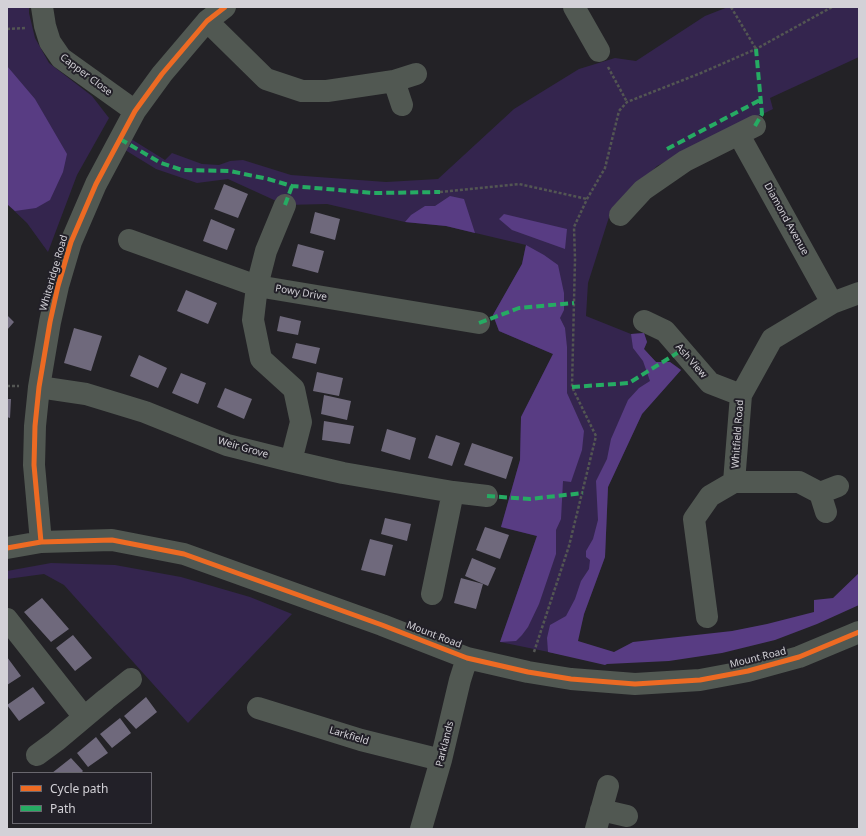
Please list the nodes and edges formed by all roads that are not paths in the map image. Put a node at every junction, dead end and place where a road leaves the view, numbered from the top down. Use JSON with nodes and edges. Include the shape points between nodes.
{"nodes":[{"id":1,"x":42,"y":7,"type":"edge"},
{"id":2,"x":224,"y":7,"type":"edge"},
{"id":3,"x":574,"y":7,"type":"edge"},
{"id":4,"x":207,"y":21,"type":"junction"},
{"id":5,"x":599,"y":51,"type":"road end"},
{"id":6,"x":416,"y":74,"type":"dead end"},
{"id":7,"x":394,"y":81,"type":"junction"},
{"id":8,"x":402,"y":106,"type":"dead end"},
{"id":9,"x":135,"y":111,"type":"junction"},
{"id":10,"x":284,"y":205,"type":"dead end"},
{"id":11,"x":620,"y":215,"type":"dead end"},
{"id":12,"x":129,"y":240,"type":"dead end"},
{"id":13,"x":257,"y":286,"type":"junction"},
{"id":14,"x":859,"y":293,"type":"edge"},
{"id":15,"x":832,"y":303,"type":"junction"},
{"id":16,"x":644,"y":321,"type":"dead end"},
{"id":17,"x":479,"y":323,"type":"dead end"},
{"id":18,"x":39,"y":387,"type":"junction"},
{"id":19,"x":741,"y":395,"type":"junction"},
{"id":20,"x":291,"y":461,"type":"junction"},
{"id":21,"x":734,"y":482,"type":"junction"},
{"id":22,"x":453,"y":492,"type":"junction"},
{"id":23,"x":487,"y":496,"type":"dead end"},
{"id":24,"x":828,"y":497,"type":"dead end"},
{"id":25,"x":41,"y":542,"type":"junction"},
{"id":26,"x":7,"y":548,"type":"edge"},
{"id":27,"x":432,"y":594,"type":"dead end"},
{"id":28,"x":707,"y":617,"type":"dead end"},
{"id":29,"x":7,"y":619,"type":"edge"},
{"id":30,"x":859,"y":632,"type":"edge"},
{"id":31,"x":467,"y":658,"type":"junction"},
{"id":32,"x":131,"y":679,"type":"dead end"},
{"id":33,"x":258,"y":708,"type":"dead end"},
{"id":34,"x":84,"y":718,"type":"junction"},
{"id":35,"x":38,"y":755,"type":"dead end"},
{"id":36,"x":441,"y":760,"type":"junction"},
{"id":37,"x":608,"y":786,"type":"dead end"},
{"id":38,"x":627,"y":816,"type":"dead end"},
{"id":39,"x":599,"y":819,"type":"edge"},
{"id":40,"x":420,"y":829,"type":"edge"}],
"edges":[{"from":1,"to":9,"type":"street","name":"Capper Close","via":[[50,42],[61,58]]},
{"from":2,"to":4,"type":"street","name":"Whiteridge Road"},
{"from":3,"to":5,"type":"street"},
{"from":4,"to":7,"type":"street","via":[[266,79],[302,91],[327,91]]},
{"from":4,"to":9,"type":"street","name":"Whiteridge Road","via":[[162,74]]},
{"from":6,"to":7,"type":"street"},
{"from":7,"to":8,"type":"street"},
{"from":9,"to":18,"type":"street","name":"Whiteridge Road","via":[[96,184],[71,242],[50,322]]},
{"from":10,"to":13,"type":"street","via":[[266,251]]},
{"from":11,"to":15,"type":"street","name":"Diamond Avenue","via":[[643,190],[679,165],[742,133]]},
{"from":12,"to":13,"type":"street","name":"Powy Drive"},
{"from":13,"to":17,"type":"street","name":"Powy Drive"},
{"from":13,"to":20,"type":"street","via":[[252,320],[261,359],[294,389],[301,422]]},
{"from":14,"to":15,"type":"street","name":"Whitfield Road"},
{"from":15,"to":19,"type":"street","name":"Whitfield Road","via":[[772,339]]},
{"from":16,"to":19,"type":"street","name":"Ash View","via":[[665,331],[710,383]]},
{"from":18,"to":20,"type":"street","name":"Weir Grove","via":[[86,394],[145,412],[227,445]]},
{"from":18,"to":25,"type":"street","name":"Whiteridge Road","via":[[34,465]]},
{"from":19,"to":21,"type":"street","name":"Whitfield Road"},
{"from":20,"to":22,"type":"street","name":"Weir Grove","via":[[342,473]]},
{"from":21,"to":24,"type":"street","via":[[800,482]]},
{"from":21,"to":28,"type":"street","name":"Whitfield Road","via":[[710,496],[694,519]]},
{"from":22,"to":23,"type":"street","name":"Weir Grove"},
{"from":22,"to":27,"type":"street"},
{"from":25,"to":26,"type":"street","name":"Mount Road"},
{"from":25,"to":31,"type":"street","name":"Mount Road","via":[[112,540],[184,554]]},
{"from":29,"to":34,"type":"street"},
{"from":30,"to":31,"type":"street","name":"Mount Road","via":[[799,657],[748,672],[671,682],[635,684],[571,679]]},
{"from":31,"to":36,"type":"street","name":"Parklands"},
{"from":32,"to":34,"type":"street"},
{"from":33,"to":36,"type":"street","name":"Larkfield","via":[[362,740]]},
{"from":34,"to":35,"type":"street"},
{"from":36,"to":40,"type":"street","name":"Parklands"},
{"from":37,"to":39,"type":"street"},
{"from":38,"to":39,"type":"street"}]}
